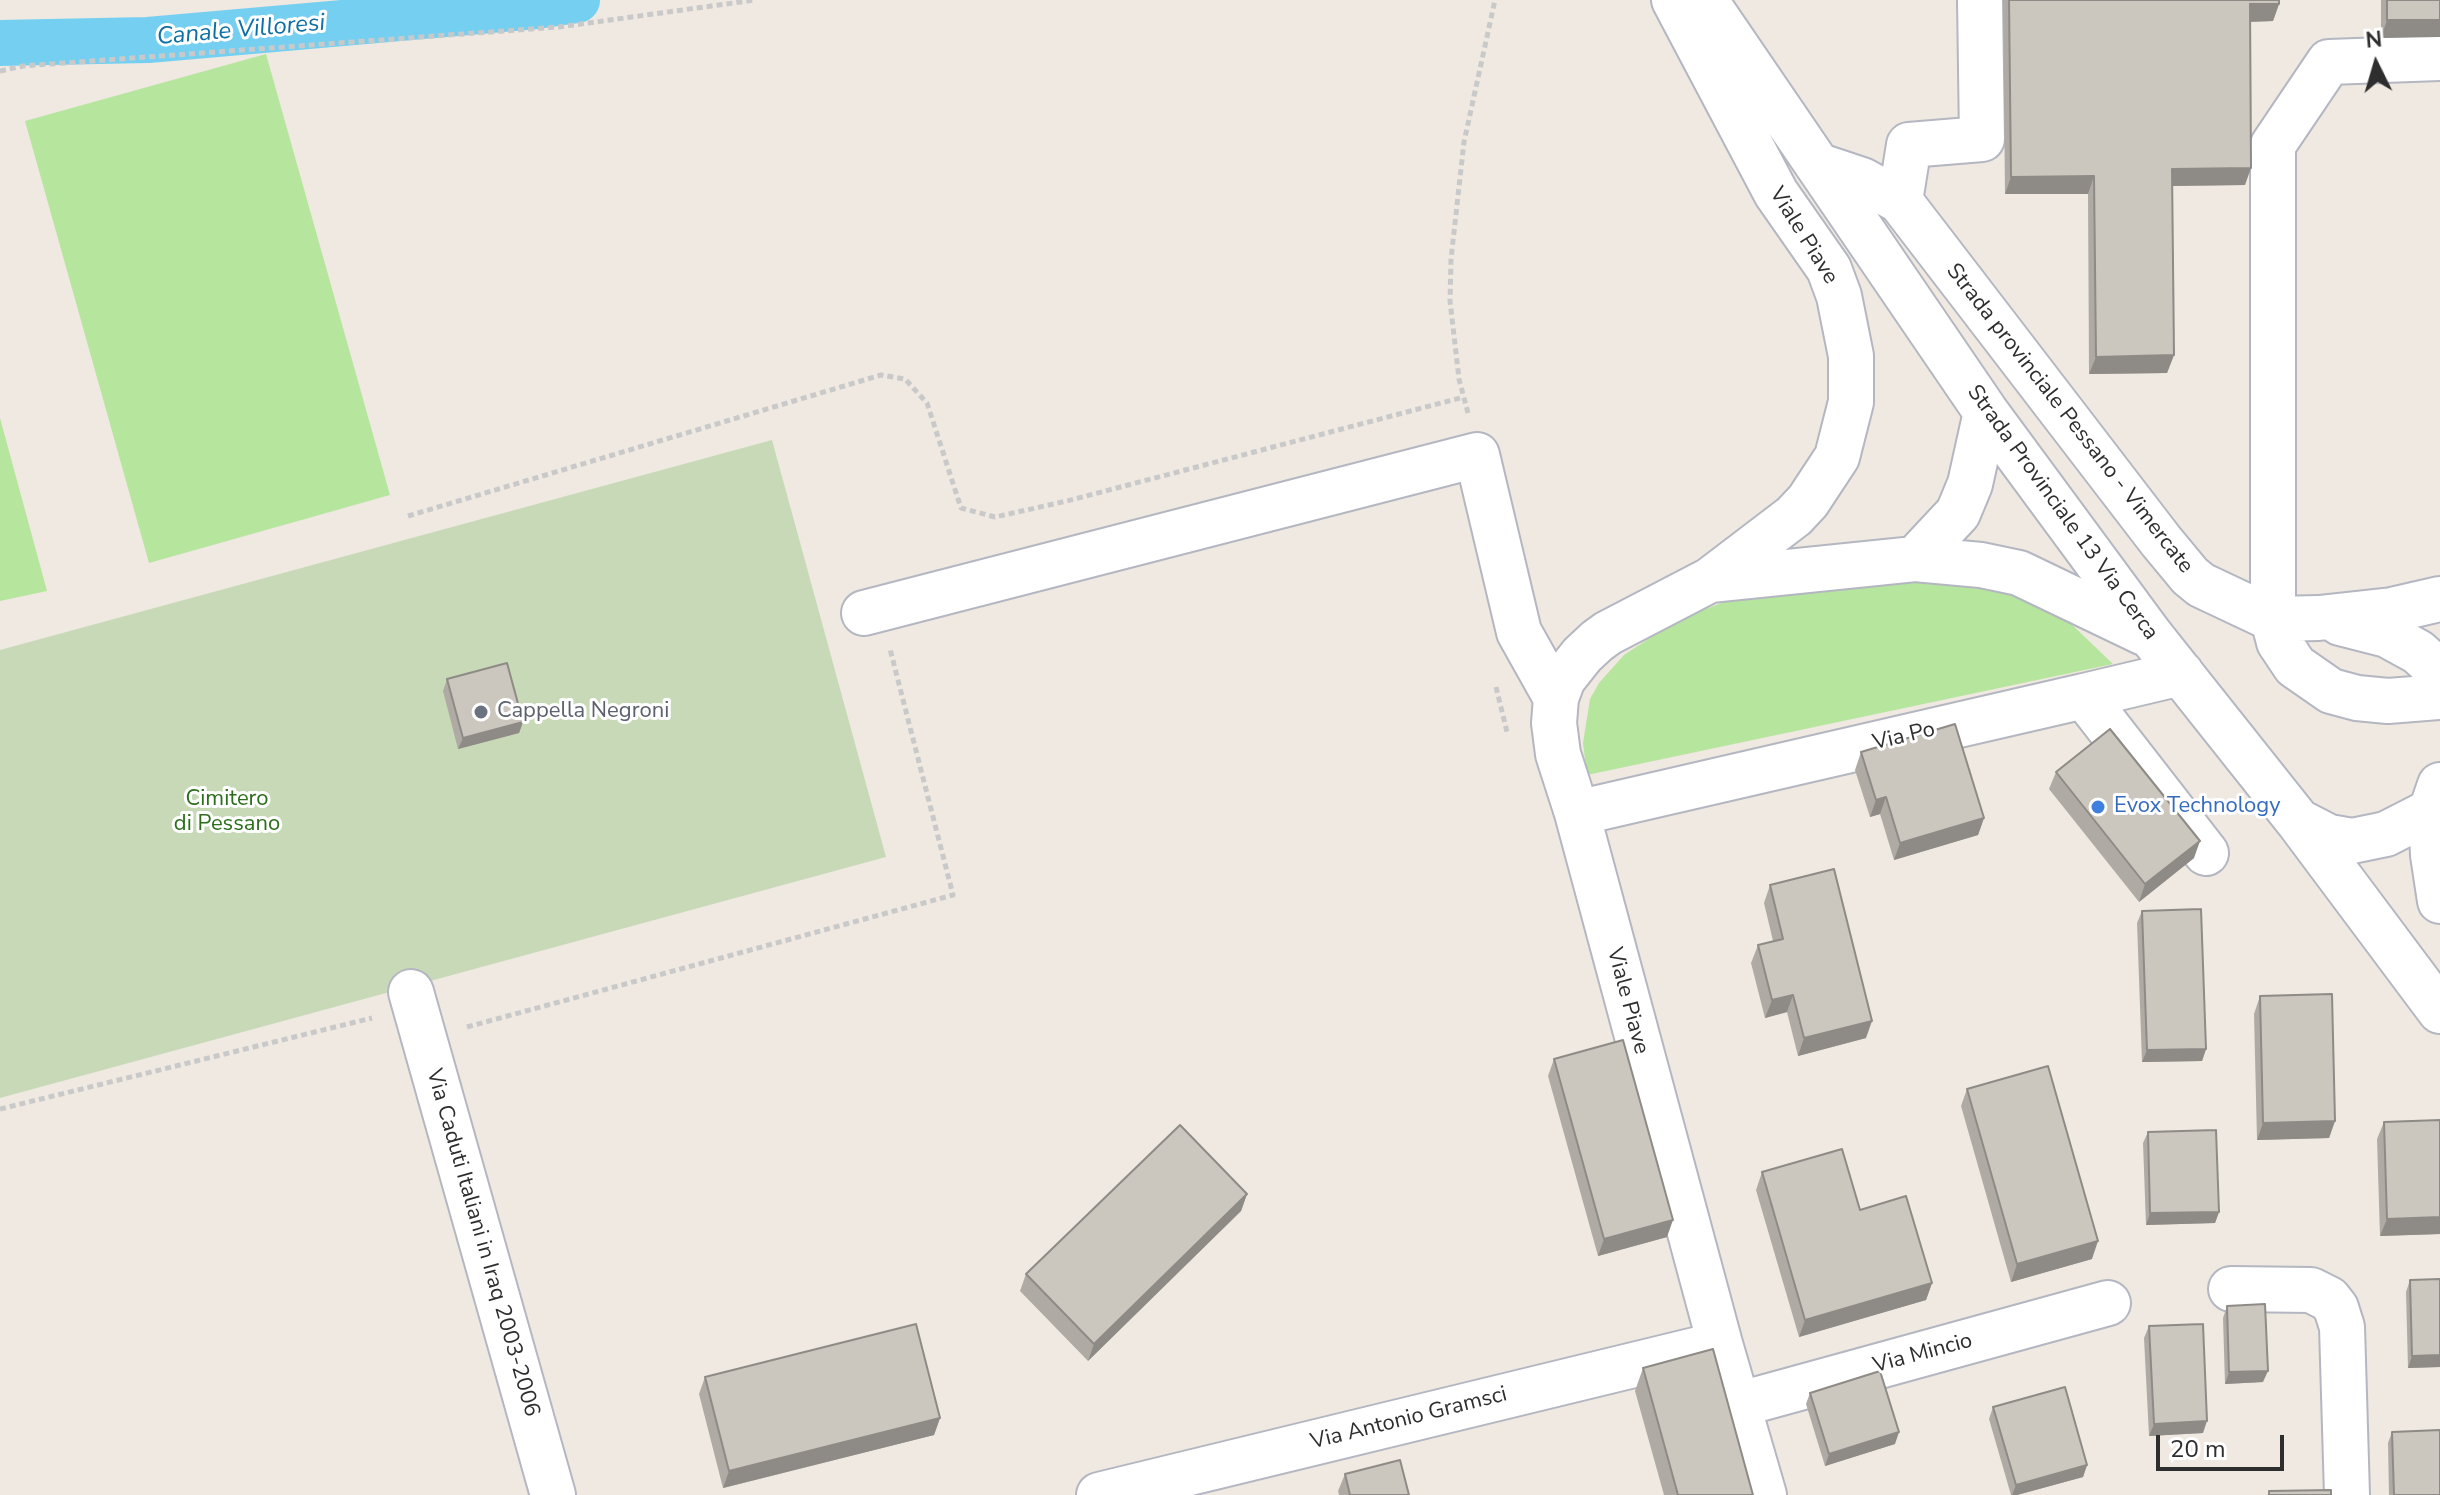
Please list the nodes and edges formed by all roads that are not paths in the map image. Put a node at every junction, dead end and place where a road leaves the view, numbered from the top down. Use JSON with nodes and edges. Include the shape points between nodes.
{"nodes":[{"id":1,"x":1674,"y":0,"type":"edge"},
{"id":2,"x":1705,"y":0,"type":"edge"},
{"id":3,"x":1980,"y":0,"type":"edge"},
{"id":4,"x":2440,"y":58,"type":"edge"},
{"id":5,"x":1820,"y":166,"type":"junction"},
{"id":6,"x":1900,"y":201,"type":"junction"},
{"id":7,"x":1986,"y":412,"type":"junction"},
{"id":8,"x":1915,"y":559,"type":"junction"},
{"id":9,"x":1710,"y":580,"type":"junction"},
{"id":10,"x":2440,"y":599,"type":"edge"},
{"id":11,"x":872,"y":611,"type":"road end"},
{"id":12,"x":2319,"y":618,"type":"junction"},
{"id":13,"x":2273,"y":619,"type":"junction"},
{"id":14,"x":2151,"y":636,"type":"junction"},
{"id":15,"x":2440,"y":672,"type":"edge"},
{"id":16,"x":2181,"y":673,"type":"junction"},
{"id":17,"x":2084,"y":696,"type":"junction"},
{"id":18,"x":2440,"y":697,"type":"edge"},
{"id":19,"x":1556,"y":698,"type":"junction"},
{"id":20,"x":2436,"y":798,"type":"edge"},
{"id":21,"x":1577,"y":813,"type":"junction"},
{"id":22,"x":2298,"y":821,"type":"junction"},
{"id":23,"x":2206,"y":853,"type":"dead end"},
{"id":24,"x":2440,"y":901,"type":"edge"},
{"id":25,"x":2440,"y":1011,"type":"edge"},
{"id":26,"x":417,"y":1013,"type":"road end"},
{"id":27,"x":2231,"y":1289,"type":"dead end"},
{"id":28,"x":2108,"y":1303,"type":"dead end"},
{"id":29,"x":1720,"y":1344,"type":"junction"},
{"id":30,"x":1737,"y":1405,"type":"junction"},
{"id":31,"x":553,"y":1495,"type":"edge"},
{"id":32,"x":1099,"y":1495,"type":"edge"},
{"id":33,"x":1764,"y":1495,"type":"edge"},
{"id":34,"x":2347,"y":1495,"type":"edge"}],
"edges":[{"from":1,"to":9,"type":"street","name":"Viale Piave","via":[[1776,193],[1829,269],[1851,356],[1849,412],[1830,471],[1794,516]]},
{"from":2,"to":5,"type":"street","name":"Strada Provinciale 13 Via Cerca"},
{"from":3,"to":6,"type":"street","via":[[1982,139],[1909,145]]},
{"from":4,"to":13,"type":"street","via":[[2329,62],[2273,145]]},
{"from":5,"to":6,"type":"street","name":"Strada provinciale Pessano - Vimercate","via":[[1862,180]]},
{"from":5,"to":7,"type":"street","name":"Strada Provinciale 13 Via Cerca"},
{"from":6,"to":13,"type":"street","name":"Strada provinciale Pessano - Vimercate","via":[[2190,576]]},
{"from":7,"to":8,"type":"street","via":[[1958,513]]},
{"from":7,"to":14,"type":"street","name":"Strada Provinciale 13 Via Cerca"},
{"from":8,"to":9,"type":"street","name":"Viale Piave"},
{"from":8,"to":14,"type":"street","name":"Viale Piave","via":[[2019,573]]},
{"from":9,"to":19,"type":"street","name":"Viale Piave","via":[[1608,633],[1571,669]]},
{"from":10,"to":12,"type":"street","name":"Strada provinciale Pessano - Vimercate"},
{"from":11,"to":19,"type":"street","via":[[1477,455],[1519,632]]},
{"from":12,"to":13,"type":"street","name":"Strada provinciale Pessano - Vimercate"},
{"from":12,"to":15,"type":"street","via":[[2387,635]]},
{"from":13,"to":18,"type":"street","via":[[2279,642],[2295,666],[2331,691],[2388,701]]},
{"from":14,"to":16,"type":"street","name":"Strada Provinciale 13 Via Cerca"},
{"from":16,"to":17,"type":"street","name":"Via Po"},
{"from":16,"to":22,"type":"street","name":"Strada Provinciale 13 Via Cerca"},
{"from":17,"to":21,"type":"street","name":"Via Po"},
{"from":17,"to":23,"type":"street"},
{"from":19,"to":21,"type":"street","name":"Viale Piave","via":[[1558,754]]},
{"from":20,"to":22,"type":"street","via":[[2386,834],[2352,841],[2329,837]]},
{"from":20,"to":24,"type":"street","via":[[2433,855]]},
{"from":21,"to":29,"type":"street","name":"Viale Piave"},
{"from":22,"to":25,"type":"street","name":"Strada Provinciale 13 Via Cerca"},
{"from":26,"to":31,"type":"street","name":"Via Caduti Italiani in Iraq 2003-2006"},
{"from":27,"to":34,"type":"street","via":[[2311,1290],[2336,1308],[2342,1327]]},
{"from":28,"to":30,"type":"street","name":"Via Mincio"},
{"from":29,"to":30,"type":"street","name":"Viale Piave"},
{"from":29,"to":32,"type":"street","name":"Via Antonio Gramsci"},
{"from":30,"to":33,"type":"street","name":"Viale Piave"}]}
